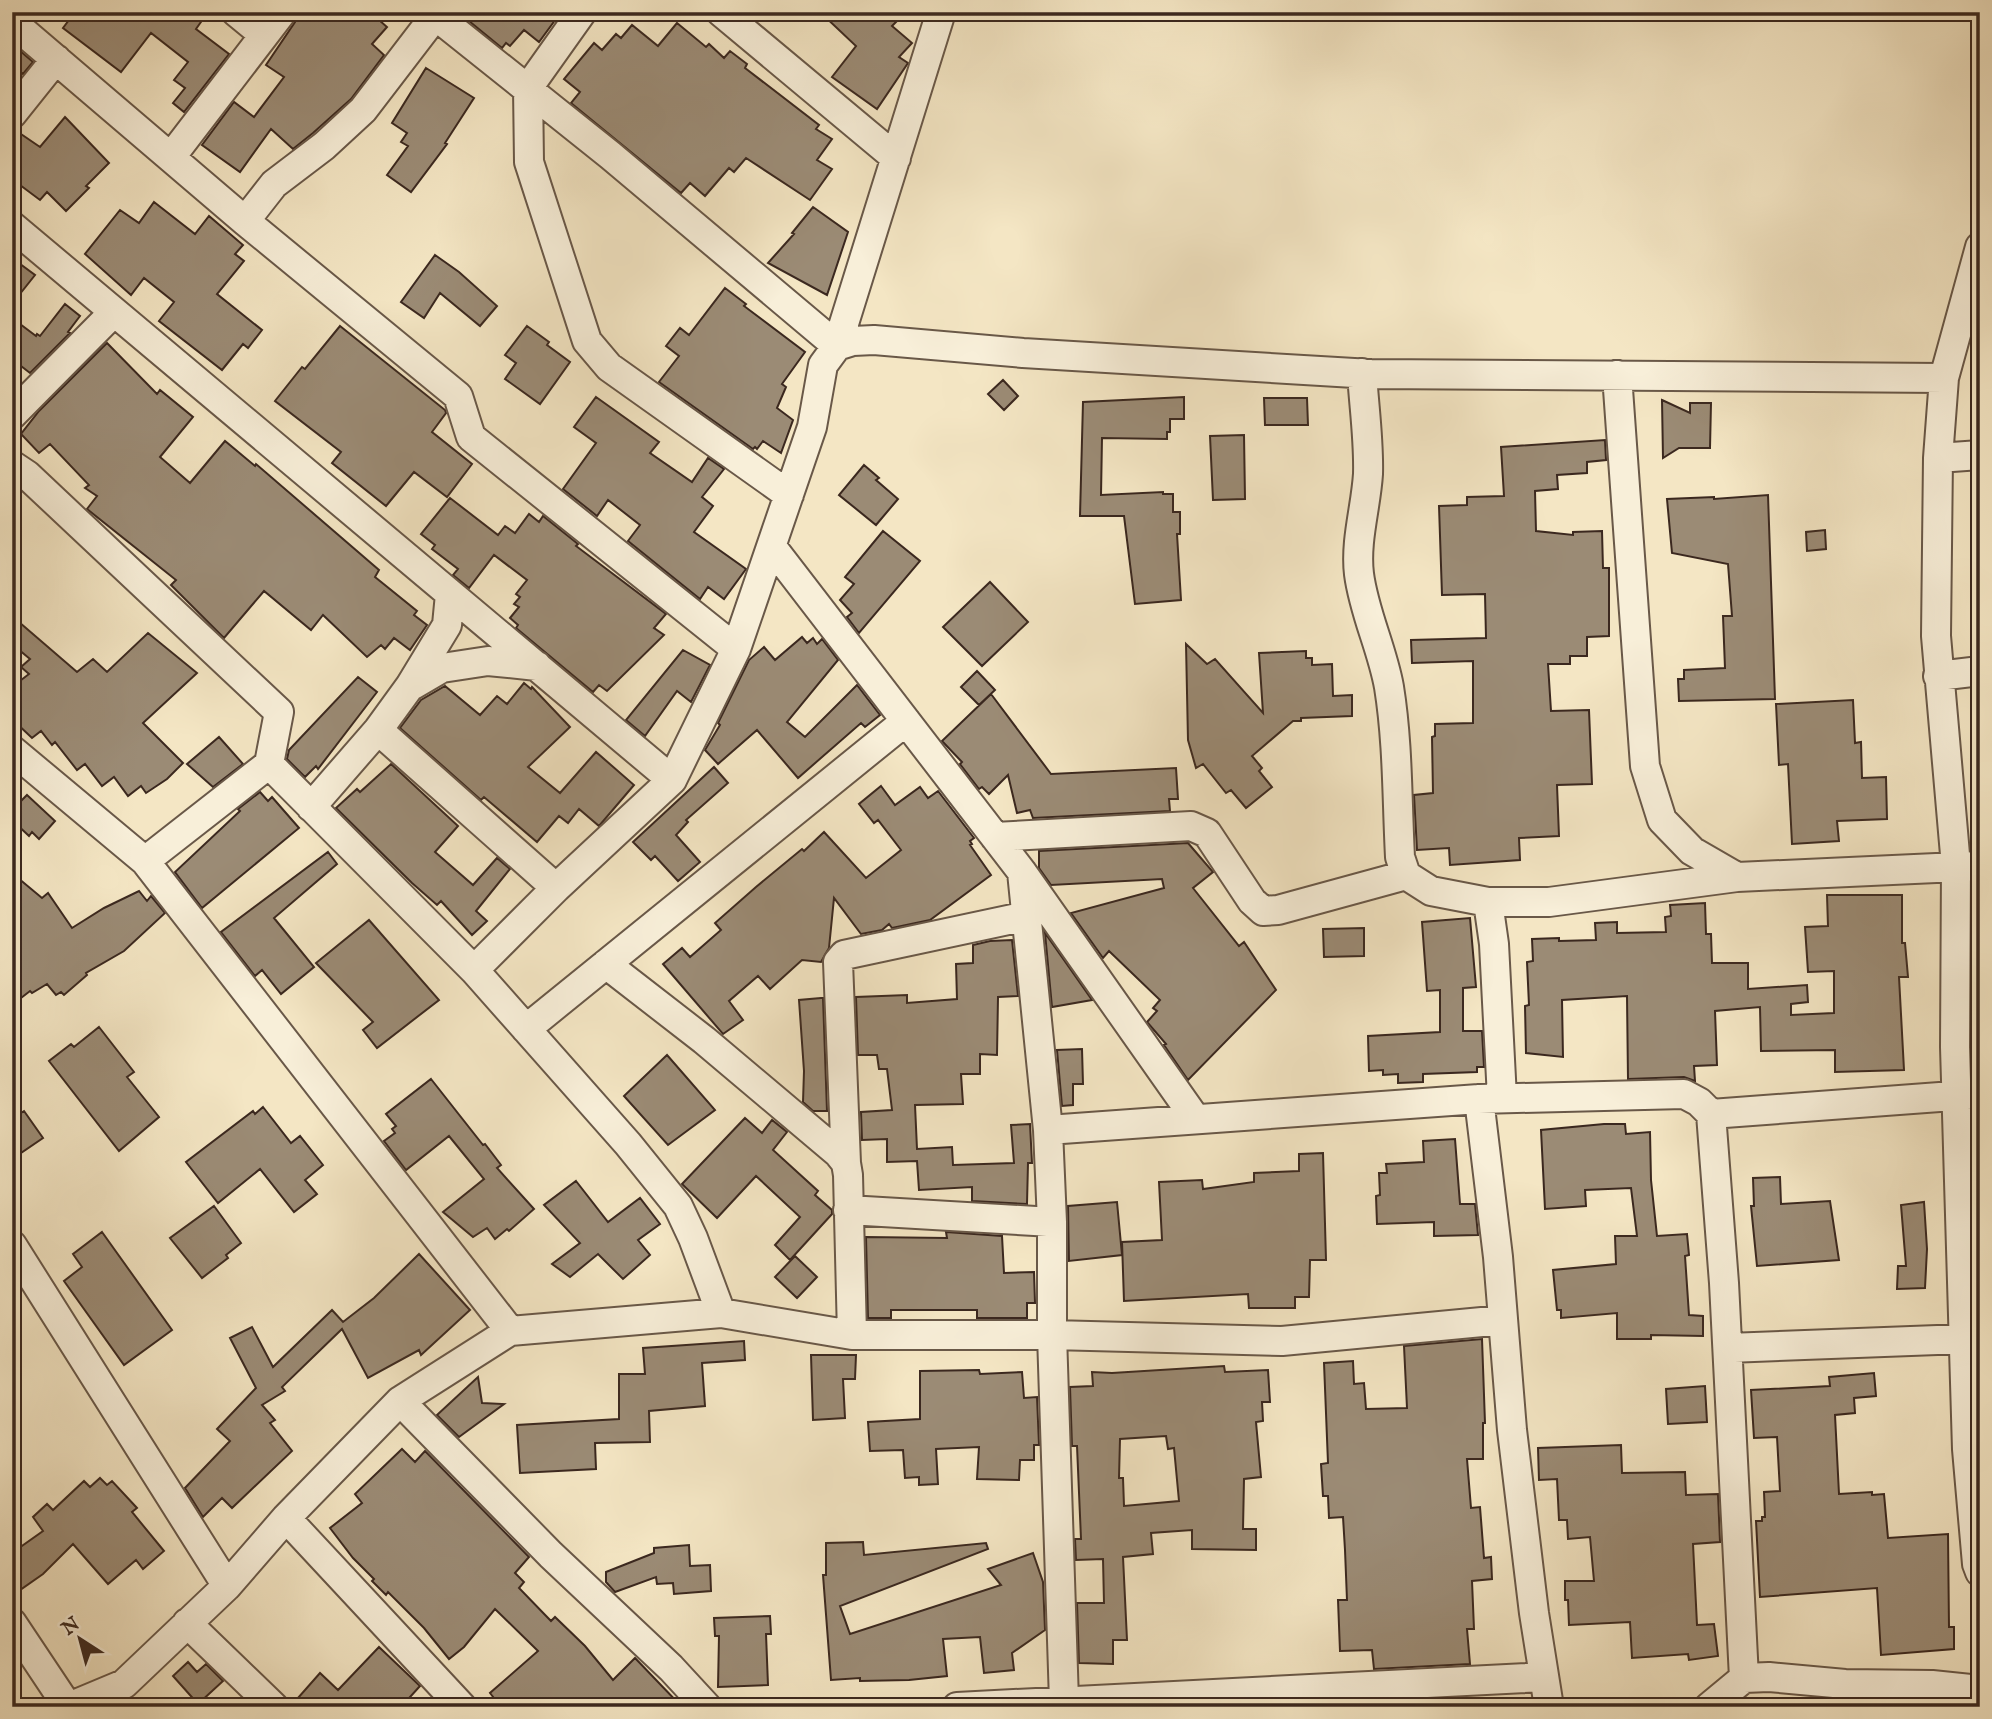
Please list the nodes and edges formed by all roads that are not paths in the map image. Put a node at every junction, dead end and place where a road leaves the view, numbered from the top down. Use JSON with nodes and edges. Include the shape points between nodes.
{"nodes":[{"id":1,"x":236,"y":12,"type":"edge"},
{"id":2,"x":282,"y":12,"type":"edge"},
{"id":3,"x":582,"y":12,"type":"edge"},
{"id":4,"x":721,"y":12,"type":"edge"},
{"id":5,"x":941,"y":12,"type":"edge"},
{"id":6,"x":433,"y":14,"type":"edge"},
{"id":7,"x":12,"y":22,"type":"edge"},
{"id":8,"x":264,"y":35,"type":"junction"},
{"id":9,"x":56,"y":59,"type":"junction"},
{"id":10,"x":528,"y":88,"type":"junction"},
{"id":11,"x":12,"y":114,"type":"edge"},
{"id":12,"x":171,"y":157,"type":"junction"},
{"id":13,"x":896,"y":158,"type":"junction"},
{"id":14,"x":245,"y":221,"type":"junction"},
{"id":15,"x":12,"y":226,"type":"edge"},
{"id":16,"x":1980,"y":247,"type":"edge"},
{"id":17,"x":114,"y":312,"type":"junction"},
{"id":18,"x":837,"y":346,"type":"junction"},
{"id":19,"x":1362,"y":373,"type":"junction"},
{"id":20,"x":1617,"y":374,"type":"junction"},
{"id":21,"x":1944,"y":378,"type":"junction"},
{"id":22,"x":12,"y":415,"type":"edge"},
{"id":23,"x":1980,"y":455,"type":"edge"},
{"id":24,"x":1938,"y":458,"type":"junction"},
{"id":25,"x":12,"y":465,"type":"edge"},
{"id":26,"x":789,"y":495,"type":"junction"},
{"id":27,"x":772,"y":547,"type":"junction"},
{"id":28,"x":450,"y":594,"type":"junction"},
{"id":29,"x":736,"y":649,"type":"junction"},
{"id":30,"x":537,"y":666,"type":"junction"},
{"id":31,"x":1980,"y":671,"type":"edge"},
{"id":32,"x":1938,"y":676,"type":"junction"},
{"id":33,"x":410,"y":686,"type":"junction"},
{"id":34,"x":906,"y":720,"type":"junction"},
{"id":35,"x":379,"y":730,"type":"junction"},
{"id":36,"x":12,"y":750,"type":"edge"},
{"id":37,"x":269,"y":764,"type":"junction"},
{"id":38,"x":672,"y":780,"type":"junction"},
{"id":39,"x":311,"y":807,"type":"junction"},
{"id":40,"x":995,"y":837,"type":"junction"},
{"id":41,"x":145,"y":861,"type":"junction"},
{"id":42,"x":1968,"y":866,"type":"edge"},
{"id":43,"x":1022,"y":872,"type":"junction"},
{"id":44,"x":1406,"y":875,"type":"junction"},
{"id":45,"x":1737,"y":877,"type":"junction"},
{"id":46,"x":556,"y":888,"type":"junction"},
{"id":47,"x":1488,"y":902,"type":"junction"},
{"id":48,"x":1027,"y":916,"type":"junction"},
{"id":49,"x":606,"y":964,"type":"junction"},
{"id":50,"x":474,"y":970,"type":"junction"},
{"id":51,"x":526,"y":1029,"type":"junction"},
{"id":52,"x":1968,"y":1095,"type":"edge"},
{"id":53,"x":1490,"y":1099,"type":"junction"},
{"id":54,"x":1711,"y":1114,"type":"junction"},
{"id":55,"x":1195,"y":1118,"type":"junction"},
{"id":56,"x":1048,"y":1130,"type":"junction"},
{"id":57,"x":846,"y":1163,"type":"junction"},
{"id":58,"x":848,"y":1210,"type":"junction"},
{"id":59,"x":1052,"y":1222,"type":"junction"},
{"id":60,"x":12,"y":1245,"type":"edge"},
{"id":61,"x":24,"y":1287,"type":"edge"},
{"id":62,"x":721,"y":1313,"type":"junction"},
{"id":63,"x":1503,"y":1320,"type":"junction"},
{"id":64,"x":510,"y":1331,"type":"junction"},
{"id":65,"x":852,"y":1335,"type":"junction"},
{"id":66,"x":1052,"y":1335,"type":"junction"},
{"id":67,"x":1964,"y":1339,"type":"junction"},
{"id":68,"x":1728,"y":1348,"type":"junction"},
{"id":69,"x":400,"y":1401,"type":"junction"},
{"id":70,"x":1975,"y":1482,"type":"edge"},
{"id":71,"x":286,"y":1518,"type":"junction"},
{"id":72,"x":1980,"y":1572,"type":"edge"},
{"id":73,"x":227,"y":1586,"type":"junction"},
{"id":74,"x":12,"y":1623,"type":"edge"},
{"id":75,"x":187,"y":1623,"type":"junction"},
{"id":76,"x":1544,"y":1676,"type":"junction"},
{"id":77,"x":1744,"y":1678,"type":"junction"},
{"id":78,"x":1980,"y":1690,"type":"edge"},
{"id":79,"x":1840,"y":1695,"type":"edge"},
{"id":80,"x":1302,"y":1698,"type":"edge"},
{"id":81,"x":1084,"y":1703,"type":"edge"},
{"id":82,"x":268,"y":1705,"type":"edge"},
{"id":83,"x":971,"y":1706,"type":"edge"},
{"id":84,"x":68,"y":1707,"type":"edge"},
{"id":85,"x":462,"y":1707,"type":"edge"},
{"id":86,"x":707,"y":1707,"type":"edge"},
{"id":87,"x":957,"y":1707,"type":"edge"},
{"id":88,"x":1549,"y":1707,"type":"edge"},
{"id":89,"x":1709,"y":1707,"type":"edge"}],
"edges":[{"from":1,"to":8,"type":"street"},
{"from":2,"to":8,"type":"street"},
{"from":3,"to":10,"type":"street"},
{"from":4,"to":13,"type":"street"},
{"from":5,"to":13,"type":"street"},
{"from":6,"to":10,"type":"street"},
{"from":6,"to":14,"type":"street","via":[[363,110],[274,184]]},
{"from":7,"to":9,"type":"street"},
{"from":8,"to":12,"type":"street"},
{"from":9,"to":11,"type":"street"},
{"from":9,"to":12,"type":"street"},
{"from":10,"to":18,"type":"street"},
{"from":10,"to":26,"type":"street","via":[[529,162],[587,341],[610,367]]},
{"from":12,"to":14,"type":"street"},
{"from":13,"to":18,"type":"street"},
{"from":14,"to":29,"type":"street","via":[[458,396],[471,437]]},
{"from":15,"to":17,"type":"street"},
{"from":16,"to":21,"type":"street"},
{"from":17,"to":22,"type":"street"},
{"from":17,"to":28,"type":"street"},
{"from":18,"to":19,"type":"street","via":[[874,340]]},
{"from":18,"to":26,"type":"street","via":[[823,365],[811,427]]},
{"from":19,"to":20,"type":"street"},
{"from":19,"to":44,"type":"street","via":[[1368,459],[1359,574],[1389,686],[1400,857]]},
{"from":20,"to":21,"type":"street"},
{"from":20,"to":45,"type":"street","via":[[1645,766],[1662,820],[1692,850]]},
{"from":21,"to":24,"type":"street"},
{"from":23,"to":24,"type":"street"},
{"from":24,"to":32,"type":"street"},
{"from":25,"to":37,"type":"street","via":[[279,712]]},
{"from":26,"to":27,"type":"street"},
{"from":27,"to":29,"type":"street"},
{"from":27,"to":34,"type":"street"},
{"from":28,"to":30,"type":"street"},
{"from":28,"to":33,"type":"street","via":[[447,625]]},
{"from":29,"to":38,"type":"street"},
{"from":30,"to":33,"type":"street","via":[[488,661],[442,667]]},
{"from":30,"to":38,"type":"street"},
{"from":31,"to":32,"type":"street"},
{"from":32,"to":42,"type":"street"},
{"from":33,"to":35,"type":"street"},
{"from":34,"to":40,"type":"street"},
{"from":34,"to":49,"type":"street"},
{"from":35,"to":39,"type":"street"},
{"from":35,"to":46,"type":"street"},
{"from":36,"to":41,"type":"street"},
{"from":37,"to":39,"type":"street"},
{"from":37,"to":41,"type":"street"},
{"from":38,"to":46,"type":"street"},
{"from":39,"to":50,"type":"street"},
{"from":40,"to":43,"type":"street"},
{"from":40,"to":44,"type":"street","via":[[1191,826],[1207,834],[1252,901],[1264,911]]},
{"from":41,"to":64,"type":"street"},
{"from":42,"to":45,"type":"street"},
{"from":42,"to":52,"type":"street","via":[[1955,1047]]},
{"from":43,"to":48,"type":"street"},
{"from":43,"to":55,"type":"street"},
{"from":44,"to":47,"type":"street","via":[[1431,891]]},
{"from":45,"to":47,"type":"street","via":[[1549,902]]},
{"from":46,"to":50,"type":"street"},
{"from":47,"to":53,"type":"street","via":[[1494,944]]},
{"from":48,"to":56,"type":"street"},
{"from":48,"to":57,"type":"street","via":[[844,955],[838,962]]},
{"from":49,"to":51,"type":"street"},
{"from":49,"to":57,"type":"street","via":[[735,1066]]},
{"from":50,"to":51,"type":"street"},
{"from":51,"to":62,"type":"street","via":[[678,1206]]},
{"from":52,"to":54,"type":"street"},
{"from":52,"to":67,"type":"street"},
{"from":53,"to":54,"type":"street","via":[[1684,1094]]},
{"from":53,"to":55,"type":"street"},
{"from":53,"to":63,"type":"street"},
{"from":54,"to":68,"type":"street"},
{"from":55,"to":56,"type":"street"},
{"from":56,"to":59,"type":"street"},
{"from":57,"to":58,"type":"street"},
{"from":58,"to":59,"type":"street"},
{"from":58,"to":65,"type":"street"},
{"from":59,"to":66,"type":"street"},
{"from":60,"to":61,"type":"street"},
{"from":61,"to":73,"type":"street"},
{"from":62,"to":64,"type":"street"},
{"from":62,"to":65,"type":"street"},
{"from":63,"to":66,"type":"street","via":[[1282,1340]]},
{"from":63,"to":76,"type":"street","via":[[1515,1457]]},
{"from":64,"to":69,"type":"street"},
{"from":65,"to":66,"type":"street"},
{"from":66,"to":81,"type":"street"},
{"from":67,"to":68,"type":"street"},
{"from":67,"to":70,"type":"street"},
{"from":68,"to":77,"type":"street"},
{"from":69,"to":71,"type":"street"},
{"from":69,"to":86,"type":"street"},
{"from":70,"to":72,"type":"street"},
{"from":71,"to":73,"type":"street"},
{"from":71,"to":85,"type":"street"},
{"from":73,"to":75,"type":"street"},
{"from":74,"to":84,"type":"street"},
{"from":75,"to":82,"type":"street"},
{"from":75,"to":84,"type":"street","via":[[124,1684]]},
{"from":76,"to":80,"type":"street"},
{"from":76,"to":88,"type":"street"},
{"from":77,"to":79,"type":"street","via":[[1769,1677]]},
{"from":77,"to":89,"type":"street"},
{"from":78,"to":79,"type":"street","via":[[1932,1685]]},
{"from":80,"to":81,"type":"street"},
{"from":81,"to":83,"type":"street"},
{"from":83,"to":87,"type":"street"}]}
